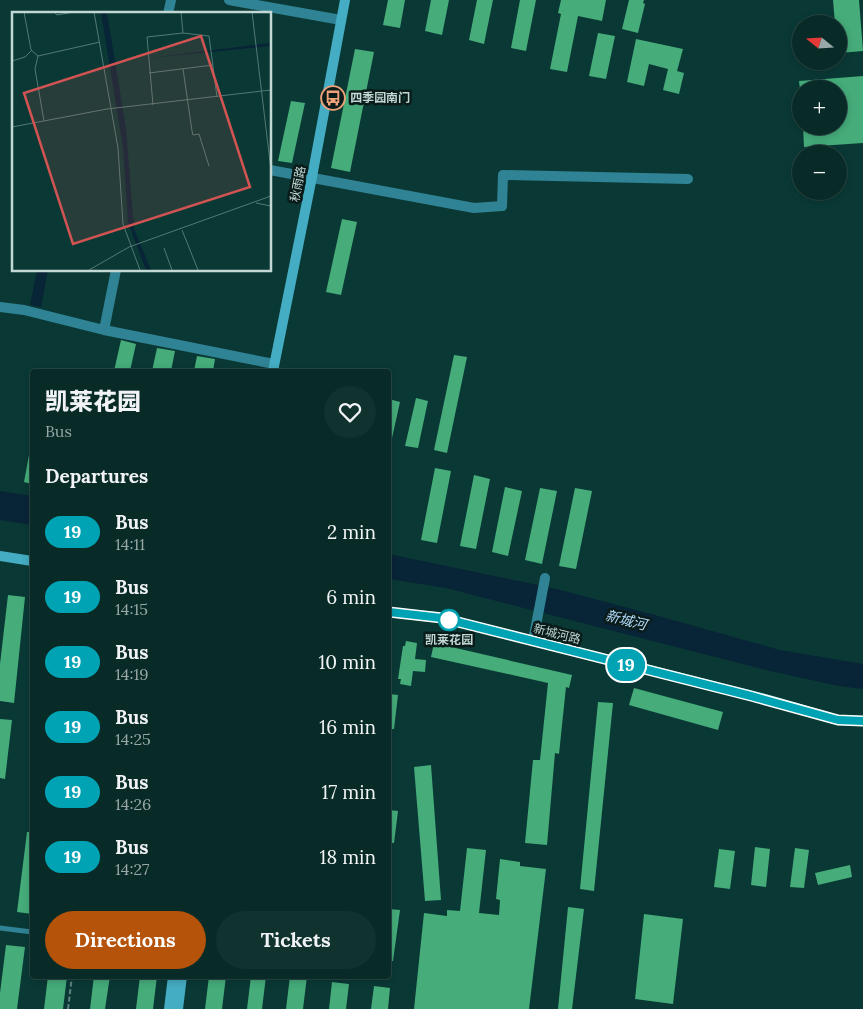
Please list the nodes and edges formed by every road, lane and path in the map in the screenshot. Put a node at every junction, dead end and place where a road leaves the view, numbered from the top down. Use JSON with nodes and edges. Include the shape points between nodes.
{"nodes":[{"id":1,"x":229,"y":0,"type":"edge"},
{"id":2,"x":344,"y":0,"type":"edge"},
{"id":3,"x":341,"y":20,"type":"junction"},
{"id":4,"x":271,"y":170,"type":"edge"},
{"id":5,"x":312,"y":177,"type":"junction"},
{"id":6,"x":688,"y":179,"type":"dead end"},
{"id":7,"x":116,"y":271,"type":"edge"},
{"id":8,"x":0,"y":307,"type":"edge"},
{"id":9,"x":104,"y":330,"type":"junction"},
{"id":10,"x":274,"y":368,"type":"edge"},
{"id":11,"x":0,"y":556,"type":"edge"},
{"id":12,"x":30,"y":561,"type":"edge"},
{"id":13,"x":544,"y":578,"type":"dead end"},
{"id":14,"x":391,"y":612,"type":"edge"},
{"id":15,"x":533,"y":641,"type":"junction"},
{"id":16,"x":863,"y":721,"type":"edge"},
{"id":17,"x":0,"y":928,"type":"edge"},
{"id":18,"x":30,"y":932,"type":"edge"},
{"id":19,"x":72,"y":979,"type":"edge"},
{"id":20,"x":174,"y":979,"type":"edge"},
{"id":21,"x":182,"y":979,"type":"edge"},
{"id":22,"x":68,"y":1009,"type":"edge"},
{"id":23,"x":169,"y":1009,"type":"edge"},
{"id":24,"x":178,"y":1009,"type":"edge"}],
"edges":[{"from":1,"to":3,"type":"street"},
{"from":2,"to":3,"type":"street","name":"秋雨路"},
{"from":3,"to":5,"type":"street","name":"秋雨路"},
{"from":4,"to":5,"type":"street"},
{"from":5,"to":6,"type":"street","via":[[474,208],[502,206],[503,175]]},
{"from":5,"to":10,"type":"street","name":"秋雨路"},
{"from":7,"to":9,"type":"street"},
{"from":8,"to":9,"type":"street"},
{"from":9,"to":10,"type":"street"},
{"from":11,"to":12,"type":"street"},
{"from":13,"to":15,"type":"street"},
{"from":14,"to":15,"type":"street","name":"新城河路","via":[[442,618]]},
{"from":15,"to":16,"type":"street","name":"新城河路","via":[[838,720]]},
{"from":17,"to":18,"type":"lane"},
{"from":19,"to":22,"type":"path"},
{"from":20,"to":23,"type":"street"},
{"from":21,"to":24,"type":"street"}]}
